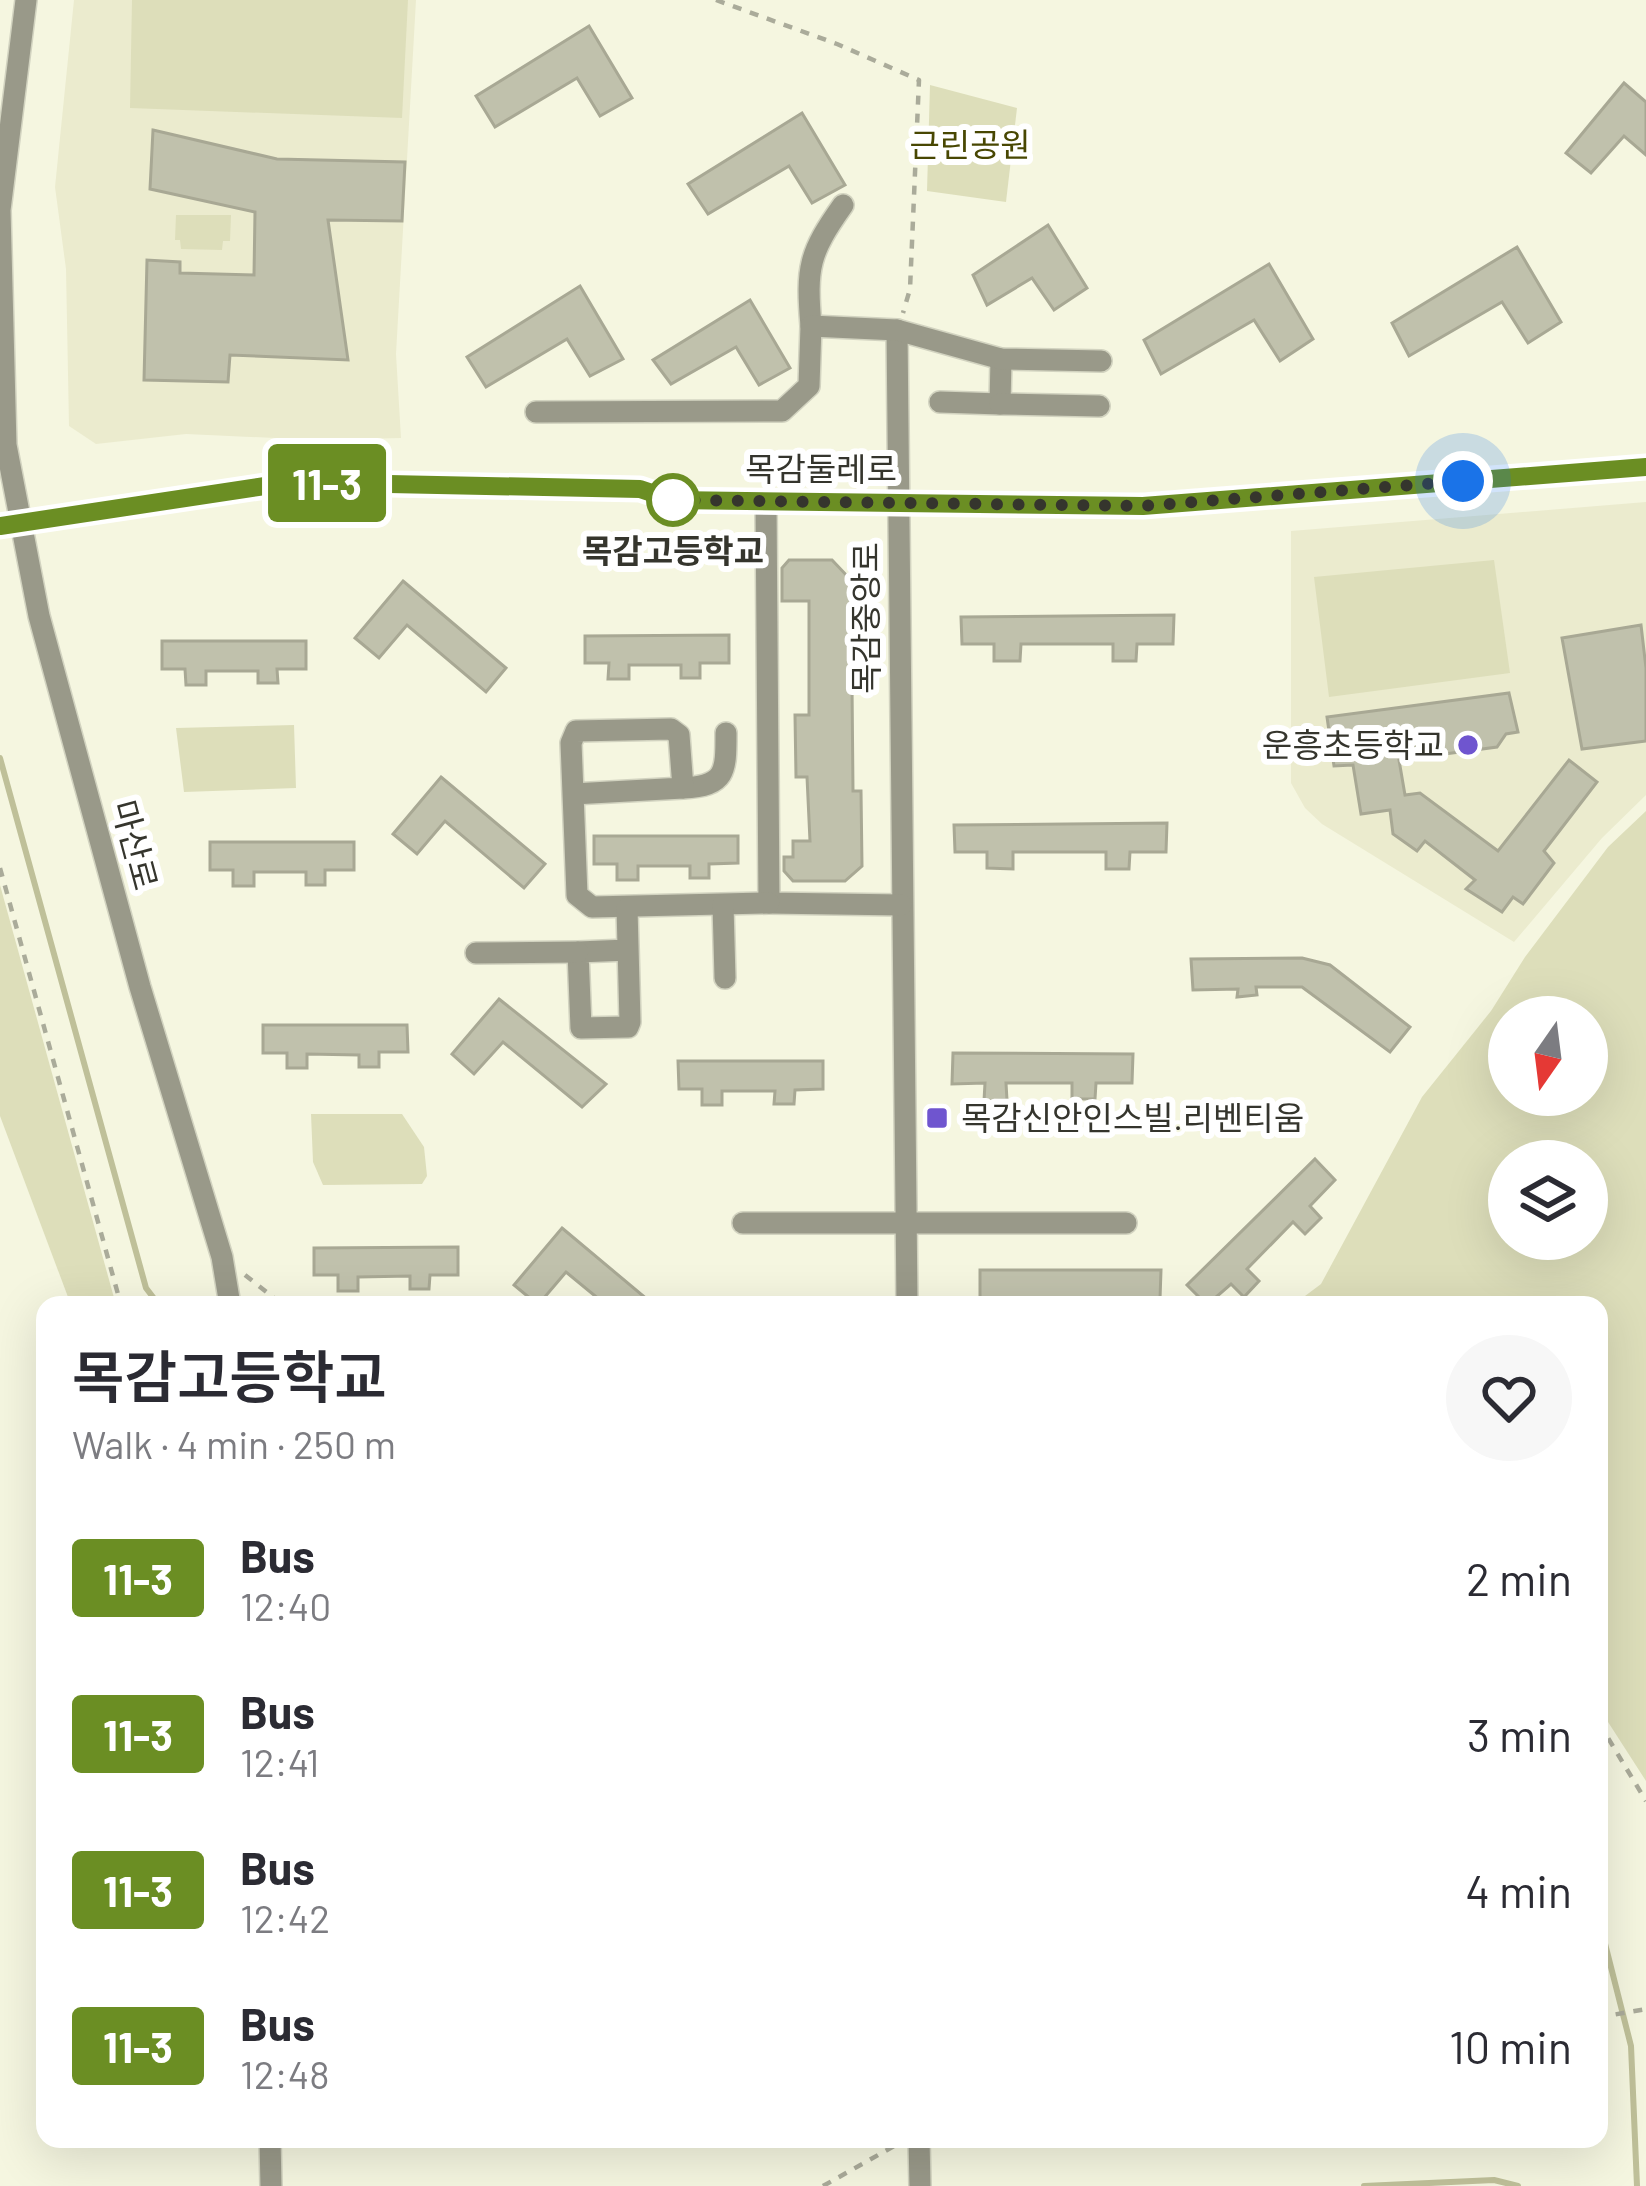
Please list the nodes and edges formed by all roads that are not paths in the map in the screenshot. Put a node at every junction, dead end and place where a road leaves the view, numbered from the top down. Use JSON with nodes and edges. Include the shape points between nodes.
{"nodes":[{"id":1,"x":26,"y":0,"type":"edge"},
{"id":2,"x":843,"y":205,"type":"dead end"},
{"id":3,"x":811,"y":326,"type":"junction"},
{"id":4,"x":898,"y":330,"type":"junction"},
{"id":5,"x":1001,"y":358,"type":"junction"},
{"id":6,"x":1101,"y":361,"type":"dead end"},
{"id":7,"x":940,"y":402,"type":"dead end"},
{"id":8,"x":1000,"y":404,"type":"junction"},
{"id":9,"x":1099,"y":406,"type":"dead end"},
{"id":10,"x":536,"y":412,"type":"dead end"},
{"id":11,"x":1646,"y":466,"type":"edge"},
{"id":12,"x":766,"y":503,"type":"junction"},
{"id":13,"x":898,"y":503,"type":"junction"},
{"id":14,"x":10,"y":523,"type":"edge"},
{"id":15,"x":726,"y":733,"type":"dead end"},
{"id":16,"x":682,"y":788,"type":"junction"},
{"id":17,"x":574,"y":794,"type":"junction"},
{"id":18,"x":769,"y":902,"type":"junction"},
{"id":19,"x":723,"y":905,"type":"junction"},
{"id":20,"x":901,"y":905,"type":"junction"},
{"id":21,"x":627,"y":908,"type":"junction"},
{"id":22,"x":628,"y":950,"type":"junction"},
{"id":23,"x":578,"y":952,"type":"junction"},
{"id":24,"x":476,"y":953,"type":"dead end"},
{"id":25,"x":724,"y":978,"type":"dead end"},
{"id":26,"x":743,"y":1222,"type":"dead end"},
{"id":27,"x":905,"y":1222,"type":"junction"},
{"id":28,"x":1126,"y":1223,"type":"dead end"},
{"id":29,"x":228,"y":1296,"type":"edge"},
{"id":30,"x":907,"y":1296,"type":"edge"},
{"id":31,"x":270,"y":2148,"type":"edge"},
{"id":32,"x":920,"y":2148,"type":"edge"},
{"id":33,"x":272,"y":2186,"type":"edge"},
{"id":34,"x":920,"y":2186,"type":"edge"}],
"edges":[{"from":1,"to":14,"type":"street","name":"마산로","via":[[0,210]]},
{"from":2,"to":3,"type":"street","via":[[815,244]]},
{"from":3,"to":4,"type":"street"},
{"from":3,"to":10,"type":"street","via":[[808,386],[782,410]]},
{"from":4,"to":5,"type":"street"},
{"from":4,"to":13,"type":"street","name":"목감중앙로"},
{"from":5,"to":6,"type":"street"},
{"from":5,"to":8,"type":"street"},
{"from":7,"to":8,"type":"street"},
{"from":8,"to":9,"type":"street"},
{"from":11,"to":13,"type":"street","name":"목감둘레로","via":[[1143,506]]},
{"from":12,"to":13,"type":"street","name":"목감둘레로"},
{"from":12,"to":14,"type":"street","name":"목감둘레로","via":[[673,500],[640,489],[292,482]]},
{"from":12,"to":18,"type":"street"},
{"from":13,"to":20,"type":"street","name":"목감중앙로"},
{"from":14,"to":29,"type":"street","name":"마산로"},
{"from":15,"to":16,"type":"street","via":[[719,779]]},
{"from":16,"to":17,"type":"street"},
{"from":16,"to":17,"type":"street","via":[[679,735],[671,728],[576,731]]},
{"from":17,"to":21,"type":"street","via":[[577,895],[592,908]]},
{"from":18,"to":19,"type":"street"},
{"from":18,"to":20,"type":"street"},
{"from":19,"to":21,"type":"street"},
{"from":19,"to":25,"type":"street"},
{"from":20,"to":27,"type":"street","name":"목감중앙로"},
{"from":21,"to":22,"type":"street"},
{"from":22,"to":23,"type":"street"},
{"from":22,"to":23,"type":"street","via":[[624,1029],[581,1028]]},
{"from":23,"to":24,"type":"street"},
{"from":26,"to":27,"type":"street"},
{"from":27,"to":28,"type":"street"},
{"from":27,"to":30,"type":"street","name":"목감중앙로"},
{"from":31,"to":33,"type":"street"},
{"from":32,"to":34,"type":"street"}]}
